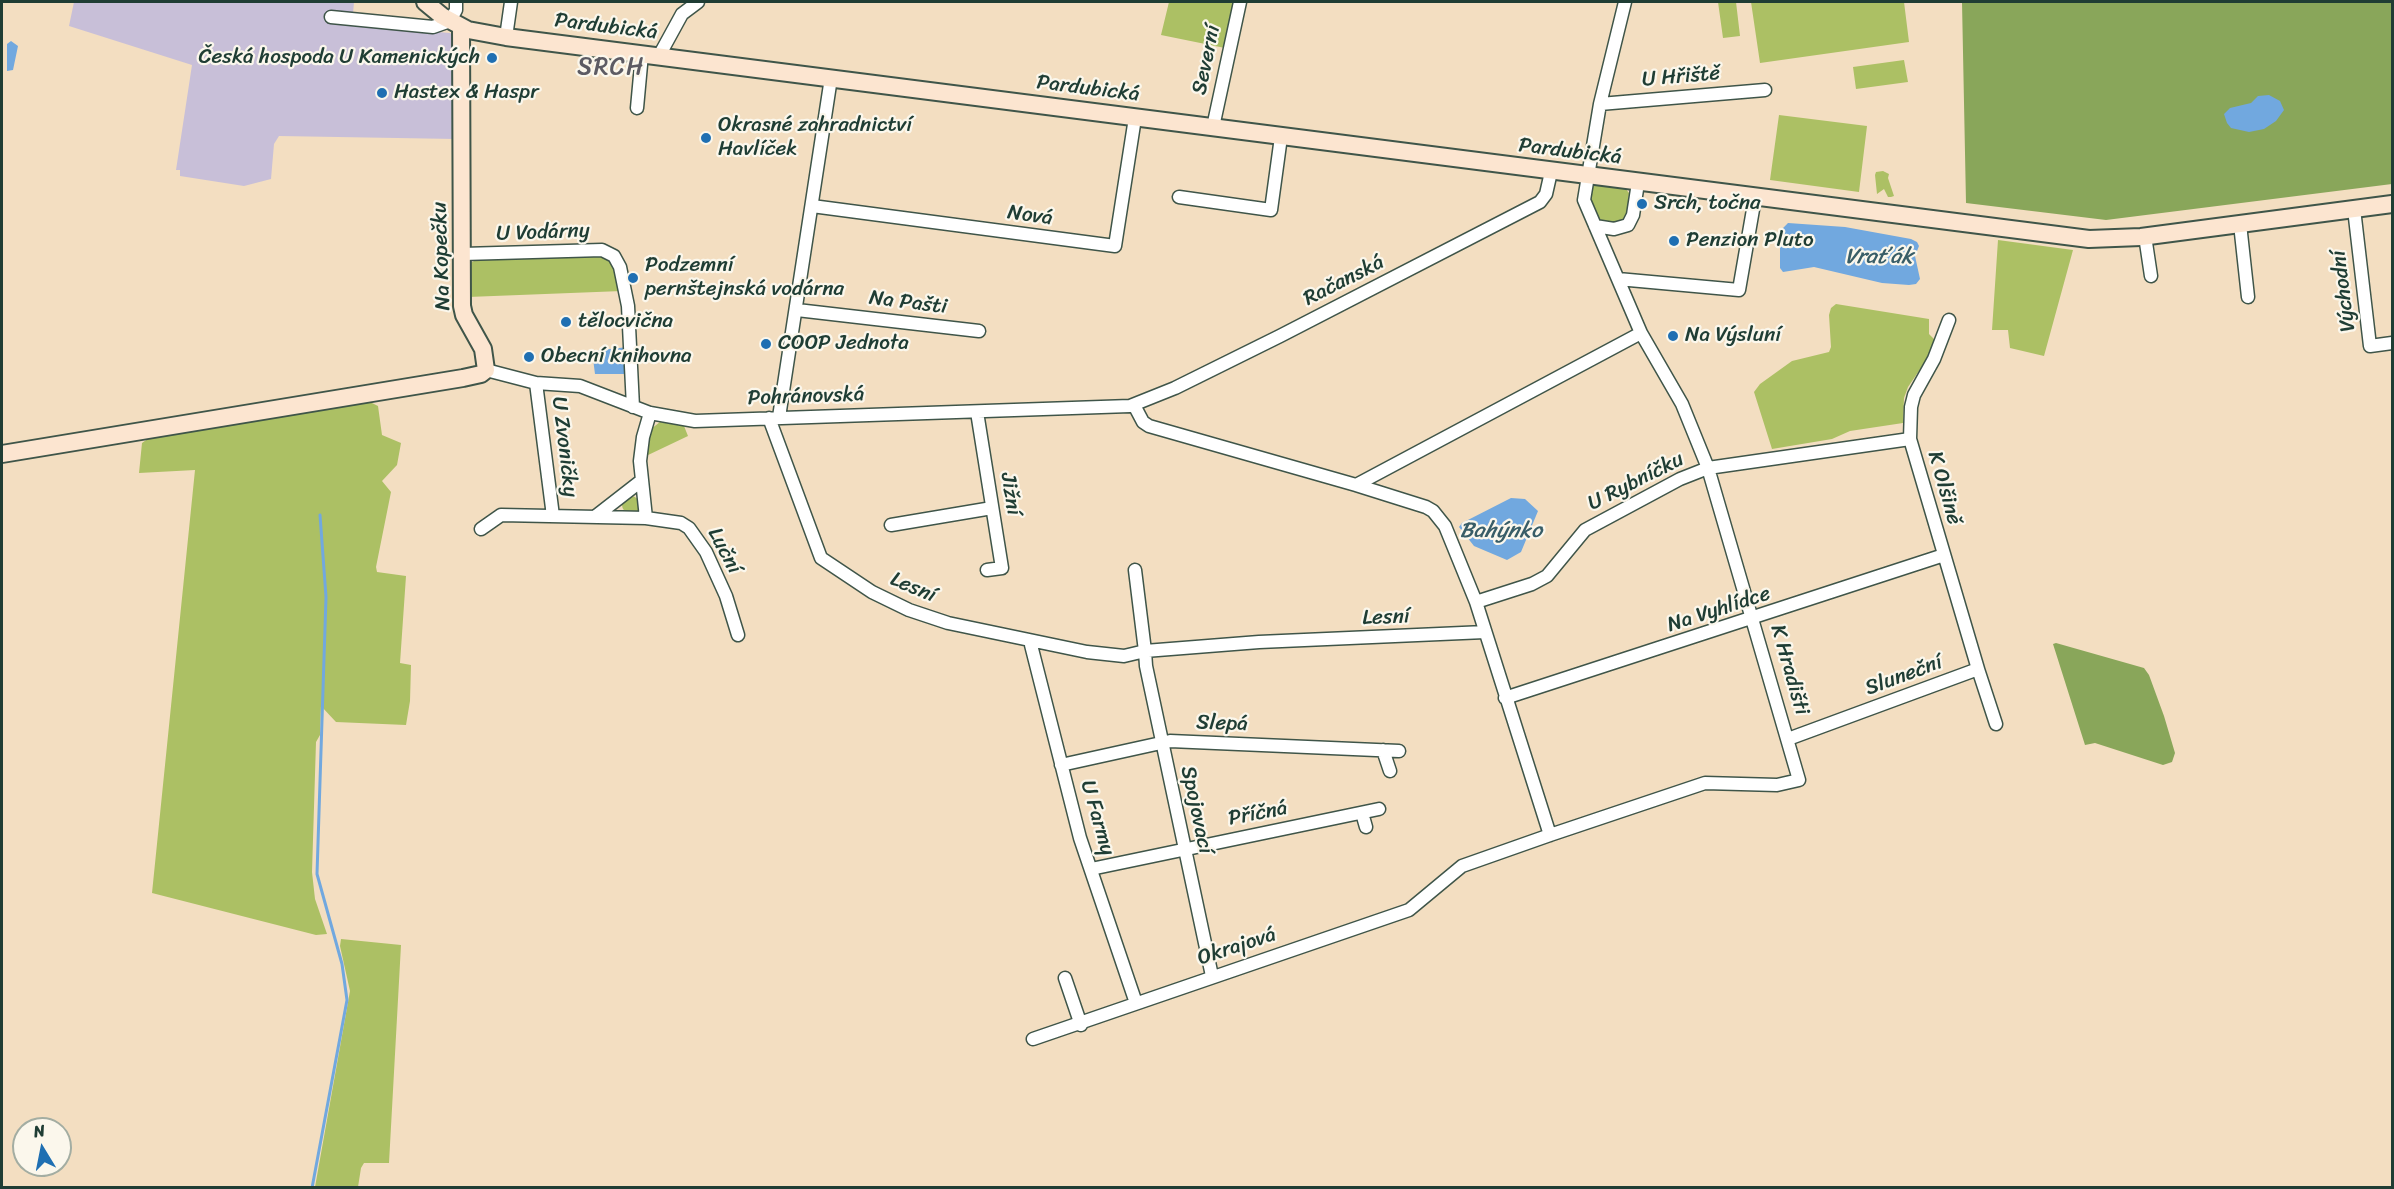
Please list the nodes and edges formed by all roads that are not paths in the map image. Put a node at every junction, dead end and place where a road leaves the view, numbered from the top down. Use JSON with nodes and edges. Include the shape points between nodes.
{"nodes":[{"id":1,"x":425,"y":2,"type":"edge"},
{"id":2,"x":456,"y":2,"type":"edge"},
{"id":3,"x":511,"y":2,"type":"edge"},
{"id":4,"x":698,"y":2,"type":"edge"},
{"id":5,"x":1240,"y":2,"type":"edge"},
{"id":6,"x":1625,"y":2,"type":"edge"},
{"id":7,"x":331,"y":17,"type":"dead end"},
{"id":8,"x":455,"y":24,"type":"junction"},
{"id":9,"x":506,"y":37,"type":"junction"},
{"id":10,"x":651,"y":55,"type":"junction"},
{"id":11,"x":831,"y":78,"type":"junction"},
{"id":12,"x":1765,"y":90,"type":"dead end"},
{"id":13,"x":1600,"y":104,"type":"junction"},
{"id":14,"x":637,"y":108,"type":"dead end"},
{"id":15,"x":1135,"y":118,"type":"junction"},
{"id":16,"x":1213,"y":127,"type":"junction"},
{"id":17,"x":1281,"y":137,"type":"junction"},
{"id":18,"x":1551,"y":172,"type":"junction"},
{"id":19,"x":1587,"y":177,"type":"junction"},
{"id":20,"x":1638,"y":183,"type":"junction"},
{"id":21,"x":1179,"y":196,"type":"dead end"},
{"id":22,"x":1755,"y":198,"type":"junction"},
{"id":23,"x":2392,"y":204,"type":"edge"},
{"id":24,"x":812,"y":206,"type":"junction"},
{"id":25,"x":2354,"y":209,"type":"junction"},
{"id":26,"x":2240,"y":224,"type":"junction"},
{"id":27,"x":1595,"y":226,"type":"junction"},
{"id":28,"x":2145,"y":236,"type":"junction"},
{"id":29,"x":463,"y":254,"type":"junction"},
{"id":30,"x":2151,"y":276,"type":"dead end"},
{"id":31,"x":1618,"y":279,"type":"junction"},
{"id":32,"x":2248,"y":297,"type":"dead end"},
{"id":33,"x":797,"y":310,"type":"junction"},
{"id":34,"x":1949,"y":320,"type":"dead end"},
{"id":35,"x":979,"y":332,"type":"dead end"},
{"id":36,"x":1641,"y":333,"type":"junction"},
{"id":37,"x":2392,"y":343,"type":"edge"},
{"id":38,"x":486,"y":370,"type":"junction"},
{"id":39,"x":536,"y":383,"type":"junction"},
{"id":40,"x":1134,"y":405,"type":"junction"},
{"id":41,"x":633,"y":407,"type":"junction"},
{"id":42,"x":977,"y":412,"type":"junction"},
{"id":43,"x":650,"y":413,"type":"junction"},
{"id":44,"x":774,"y":418,"type":"junction"},
{"id":45,"x":1910,"y":439,"type":"junction"},
{"id":46,"x":2,"y":454,"type":"edge"},
{"id":47,"x":1708,"y":468,"type":"junction"},
{"id":48,"x":641,"y":481,"type":"junction"},
{"id":49,"x":1356,"y":485,"type":"junction"},
{"id":50,"x":992,"y":508,"type":"junction"},
{"id":51,"x":553,"y":516,"type":"junction"},
{"id":52,"x":596,"y":516,"type":"junction"},
{"id":53,"x":646,"y":518,"type":"junction"},
{"id":54,"x":891,"y":525,"type":"dead end"},
{"id":55,"x":481,"y":529,"type":"dead end"},
{"id":56,"x":1944,"y":555,"type":"junction"},
{"id":57,"x":987,"y":570,"type":"dead end"},
{"id":58,"x":1135,"y":570,"type":"dead end"},
{"id":59,"x":1476,"y":602,"type":"junction"},
{"id":60,"x":1754,"y":619,"type":"junction"},
{"id":61,"x":1485,"y":632,"type":"junction"},
{"id":62,"x":738,"y":635,"type":"dead end"},
{"id":63,"x":1030,"y":641,"type":"junction"},
{"id":64,"x":1145,"y":651,"type":"junction"},
{"id":65,"x":1978,"y":669,"type":"junction"},
{"id":66,"x":1505,"y":698,"type":"junction"},
{"id":67,"x":1995,"y":724,"type":"dead end"},
{"id":68,"x":1788,"y":740,"type":"junction"},
{"id":69,"x":1162,"y":743,"type":"junction"},
{"id":70,"x":1383,"y":750,"type":"junction"},
{"id":71,"x":1399,"y":751,"type":"dead end"},
{"id":72,"x":1061,"y":765,"type":"junction"},
{"id":73,"x":1390,"y":771,"type":"dead end"},
{"id":74,"x":1379,"y":809,"type":"dead end"},
{"id":75,"x":1362,"y":813,"type":"junction"},
{"id":76,"x":1366,"y":827,"type":"dead end"},
{"id":77,"x":1550,"y":835,"type":"junction"},
{"id":78,"x":1184,"y":849,"type":"junction"},
{"id":79,"x":1091,"y":869,"type":"junction"},
{"id":80,"x":1212,"y":976,"type":"junction"},
{"id":81,"x":1065,"y":978,"type":"dead end"},
{"id":82,"x":1136,"y":1003,"type":"junction"},
{"id":83,"x":1081,"y":1025,"type":"junction"},
{"id":84,"x":1033,"y":1040,"type":"dead end"}],
"edges":[{"from":1,"to":8,"type":"street","name":"Pardubická"},
{"from":2,"to":8,"type":"street"},
{"from":3,"to":9,"type":"street"},
{"from":4,"to":10,"type":"street","via":[[682,14]]},
{"from":5,"to":16,"type":"street","name":"Severní"},
{"from":6,"to":13,"type":"street","name":"U Hřiště"},
{"from":7,"to":8,"type":"street","via":[[428,28]]},
{"from":8,"to":9,"type":"street","name":"Pardubická"},
{"from":8,"to":29,"type":"street","name":"Na Kopečku"},
{"from":9,"to":10,"type":"street","name":"Pardubická"},
{"from":10,"to":11,"type":"street","name":"Pardubická"},
{"from":10,"to":14,"type":"street"},
{"from":11,"to":15,"type":"street","name":"Pardubická"},
{"from":11,"to":24,"type":"street"},
{"from":12,"to":13,"type":"street","name":"U Hřiště"},
{"from":13,"to":19,"type":"street","name":"U Hřiště"},
{"from":15,"to":16,"type":"street","name":"Pardubická"},
{"from":15,"to":24,"type":"street","name":"Nová","via":[[1115,246]]},
{"from":16,"to":17,"type":"street","name":"Pardubická"},
{"from":17,"to":18,"type":"street","name":"Pardubická"},
{"from":17,"to":21,"type":"street","via":[[1271,210]]},
{"from":18,"to":19,"type":"street","name":"Pardubická"},
{"from":18,"to":40,"type":"street","name":"Račanská","via":[[1540,202],[1280,336]]},
{"from":19,"to":20,"type":"street","name":"Pardubická"},
{"from":19,"to":27,"type":"street","via":[[1585,204]]},
{"from":20,"to":22,"type":"street","name":"Pardubická"},
{"from":20,"to":27,"type":"street","via":[[1628,225],[1614,230]]},
{"from":22,"to":28,"type":"street","name":"Pardubická","via":[[2092,240]]},
{"from":22,"to":31,"type":"street","via":[[1739,290]]},
{"from":23,"to":25,"type":"street","name":"Pardubická"},
{"from":24,"to":33,"type":"street"},
{"from":25,"to":26,"type":"street","name":"Pardubická"},
{"from":25,"to":37,"type":"street","name":"Východní","via":[[2370,346]]},
{"from":26,"to":28,"type":"street","name":"Pardubická"},
{"from":26,"to":32,"type":"street"},
{"from":27,"to":31,"type":"street"},
{"from":28,"to":30,"type":"street"},
{"from":29,"to":38,"type":"street","name":"Na Kopečku","via":[[464,315],[483,349]]},
{"from":29,"to":41,"type":"street","name":"U Vodárny","via":[[602,250],[614,256],[628,306]]},
{"from":31,"to":36,"type":"street"},
{"from":33,"to":35,"type":"street","name":"Na Pašti"},
{"from":33,"to":44,"type":"street"},
{"from":34,"to":45,"type":"street","name":"K Olšině","via":[[1934,360],[1914,395]]},
{"from":36,"to":47,"type":"street","via":[[1682,404]]},
{"from":36,"to":49,"type":"street"},
{"from":38,"to":39,"type":"street","name":"Pohránovská"},
{"from":38,"to":46,"type":"street","via":[[474,376]]},
{"from":39,"to":41,"type":"street","name":"Pohránovská","via":[[589,388]]},
{"from":39,"to":51,"type":"street","name":"U Zvoničky"},
{"from":40,"to":42,"type":"street","name":"Pohránovská"},
{"from":40,"to":49,"type":"street","via":[[1149,426]]},
{"from":41,"to":43,"type":"street","name":"Pohránovská"},
{"from":42,"to":44,"type":"street","name":"Pohránovská"},
{"from":42,"to":50,"type":"street","name":"Jižní"},
{"from":43,"to":44,"type":"street","name":"Pohránovská","via":[[695,420]]},
{"from":43,"to":48,"type":"street","via":[[641,450]]},
{"from":44,"to":63,"type":"street","name":"Lesní","via":[[821,558],[872,592],[909,610]]},
{"from":45,"to":47,"type":"street","name":"U Rybníčku"},
{"from":45,"to":56,"type":"street","name":"K Olšině"},
{"from":47,"to":59,"type":"street","name":"U Rybníčku","via":[[1585,530],[1547,576]]},
{"from":47,"to":60,"type":"street","name":"K Hradišti"},
{"from":48,"to":52,"type":"street","name":"U Zvoničky"},
{"from":48,"to":53,"type":"street"},
{"from":49,"to":59,"type":"street","via":[[1433,511],[1445,526]]},
{"from":50,"to":54,"type":"street"},
{"from":50,"to":57,"type":"street","name":"Jižní","via":[[1002,568]]},
{"from":51,"to":52,"type":"street","name":"U Zvoničky"},
{"from":51,"to":55,"type":"street","name":"U Zvoničky","via":[[501,515]]},
{"from":52,"to":53,"type":"street","name":"U Zvoničky"},
{"from":53,"to":62,"type":"street","name":"Luční","via":[[681,523],[689,528],[706,552]]},
{"from":56,"to":60,"type":"street","name":"Na Vyhlídce"},
{"from":56,"to":65,"type":"street","name":"K Olšině"},
{"from":58,"to":64,"type":"street"},
{"from":59,"to":61,"type":"street"},
{"from":60,"to":66,"type":"street","name":"Na Vyhlídce"},
{"from":60,"to":68,"type":"street","name":"K Hradišti"},
{"from":61,"to":64,"type":"street","name":"Lesní"},
{"from":61,"to":66,"type":"street"},
{"from":63,"to":64,"type":"street","name":"Lesní","via":[[1124,656]]},
{"from":63,"to":72,"type":"street","name":"U Farmy"},
{"from":64,"to":69,"type":"street","name":"Spojovací"},
{"from":65,"to":67,"type":"street"},
{"from":65,"to":68,"type":"street","name":"Sluneční"},
{"from":66,"to":77,"type":"street"},
{"from":68,"to":77,"type":"street","name":"K Hradišti","via":[[1799,780],[1777,785],[1705,783]]},
{"from":69,"to":70,"type":"street","name":"Slepá"},
{"from":69,"to":72,"type":"street","name":"Slepá"},
{"from":69,"to":78,"type":"street","name":"Spojovací"},
{"from":70,"to":71,"type":"street","name":"Slepá"},
{"from":70,"to":73,"type":"street"},
{"from":72,"to":79,"type":"street","name":"U Farmy"},
{"from":74,"to":75,"type":"street","name":"Příčná"},
{"from":75,"to":76,"type":"street"},
{"from":75,"to":78,"type":"street","name":"Příčná"},
{"from":77,"to":80,"type":"street","name":"Okrajová","via":[[1462,866],[1409,910]]},
{"from":78,"to":79,"type":"street","name":"Příčná"},
{"from":78,"to":80,"type":"street","name":"Spojovací"},
{"from":79,"to":82,"type":"street","name":"U Farmy"},
{"from":80,"to":82,"type":"street","name":"Okrajová"},
{"from":81,"to":83,"type":"street"},
{"from":82,"to":83,"type":"street","name":"Okrajová"},
{"from":83,"to":84,"type":"street","name":"Okrajová"}]}
